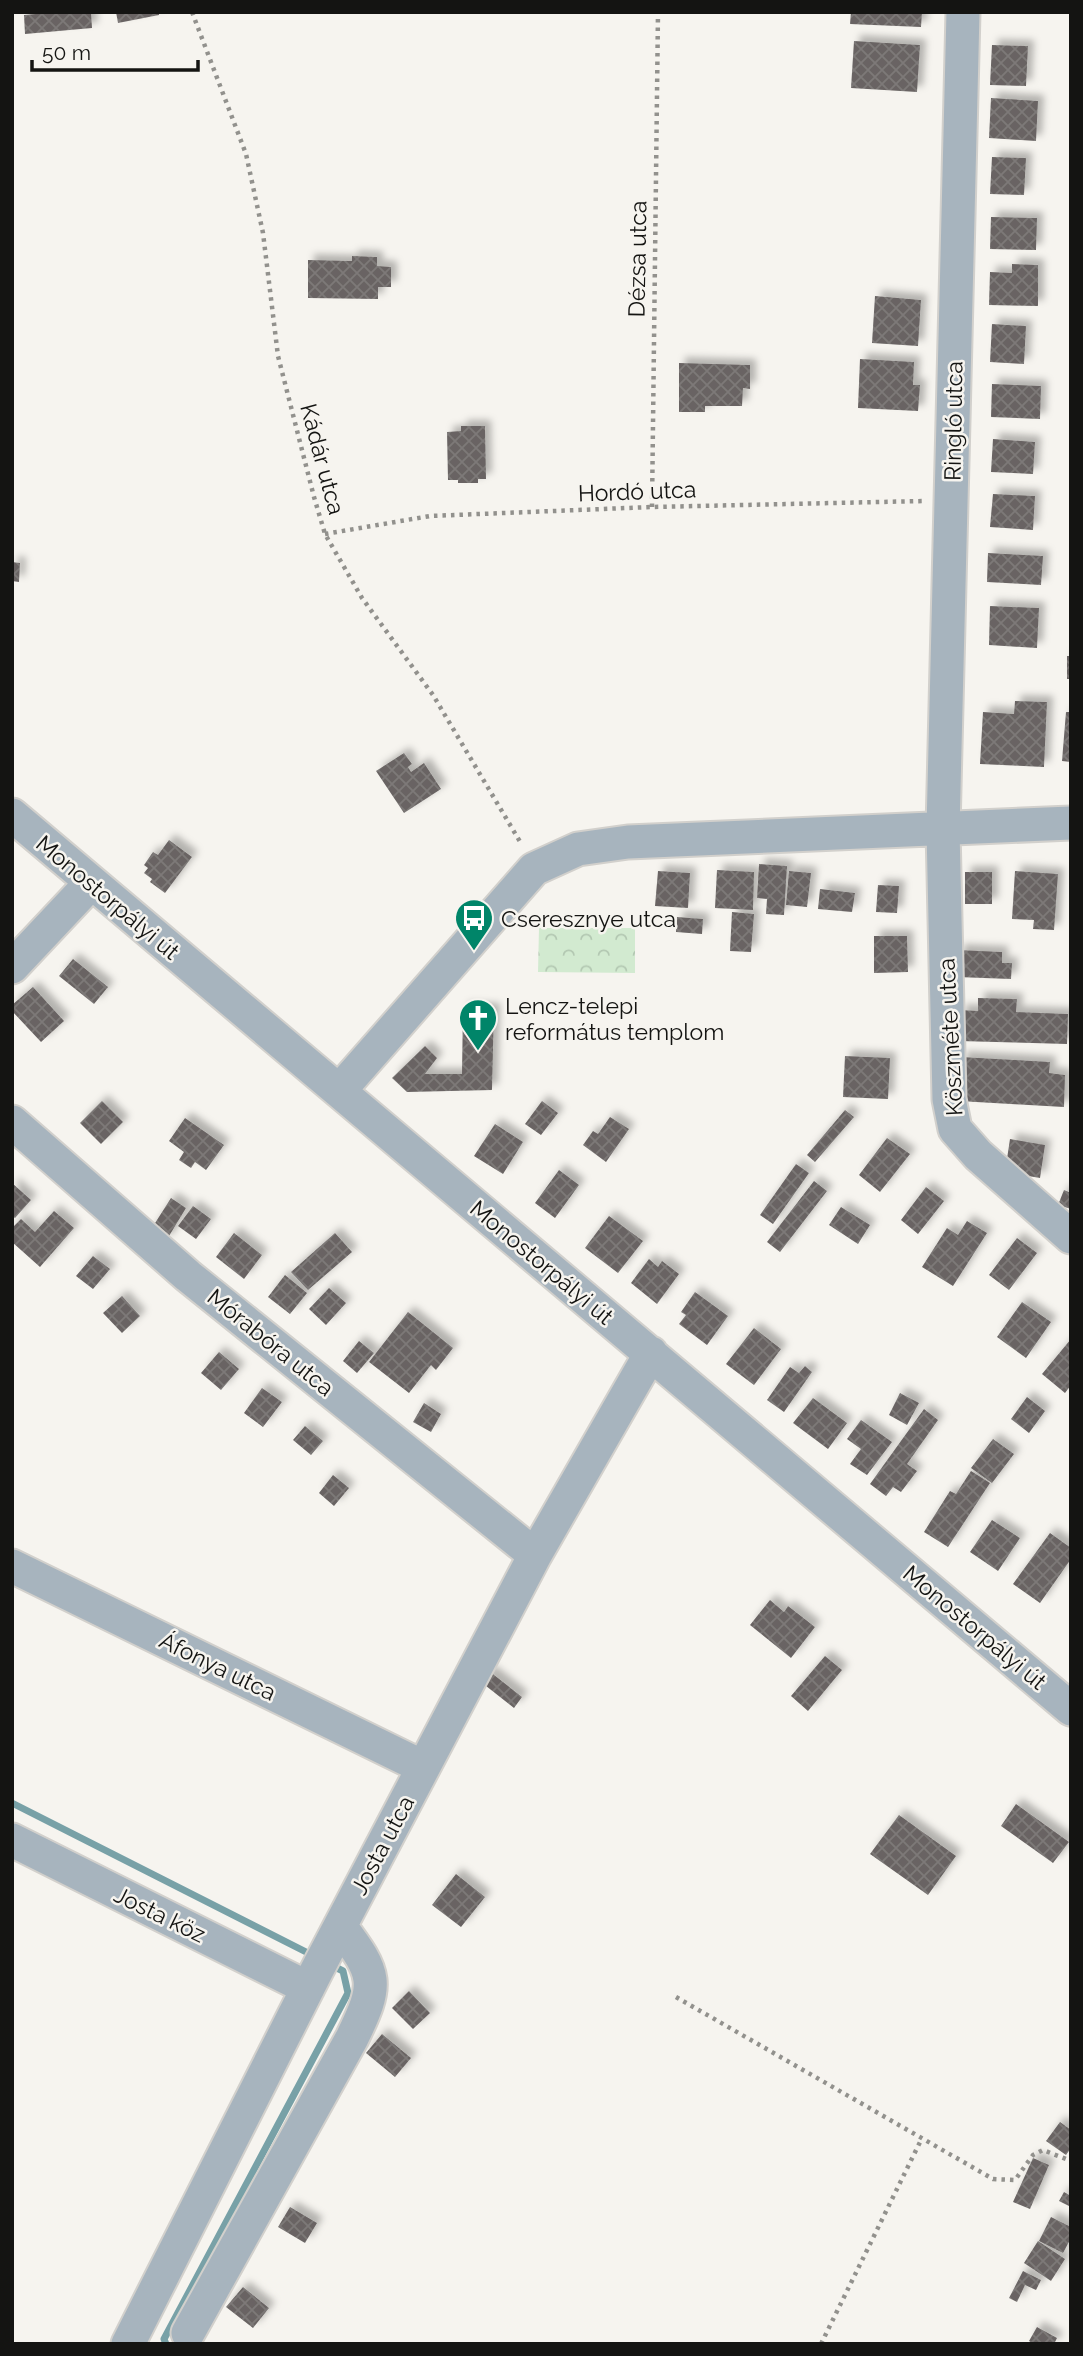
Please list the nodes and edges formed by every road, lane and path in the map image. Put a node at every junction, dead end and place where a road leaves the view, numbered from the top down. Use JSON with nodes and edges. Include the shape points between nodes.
{"nodes":[{"id":1,"x":192,"y":12,"type":"edge"},
{"id":2,"x":657,"y":12,"type":"edge"},
{"id":3,"x":963,"y":12,"type":"edge"},
{"id":4,"x":951,"y":501,"type":"junction"},
{"id":5,"x":652,"y":507,"type":"junction"},
{"id":6,"x":325,"y":534,"type":"junction"},
{"id":7,"x":12,"y":815,"type":"edge"},
{"id":8,"x":1071,"y":823,"type":"edge"},
{"id":9,"x":943,"y":829,"type":"junction"},
{"id":10,"x":534,"y":869,"type":"junction"},
{"id":11,"x":91,"y":883,"type":"junction"},
{"id":12,"x":12,"y":967,"type":"edge"},
{"id":13,"x":340,"y":1091,"type":"junction"},
{"id":14,"x":12,"y":1122,"type":"edge"},
{"id":15,"x":1071,"y":1237,"type":"edge"},
{"id":16,"x":650,"y":1353,"type":"junction"},
{"id":17,"x":535,"y":1555,"type":"junction"},
{"id":18,"x":12,"y":1566,"type":"edge"},
{"id":19,"x":1071,"y":1709,"type":"edge"},
{"id":20,"x":423,"y":1767,"type":"junction"},
{"id":21,"x":12,"y":1840,"type":"edge"},
{"id":22,"x":323,"y":1958,"type":"junction"},
{"id":23,"x":676,"y":1997,"type":"dead end"},
{"id":24,"x":922,"y":2138,"type":"junction"},
{"id":25,"x":1071,"y":2161,"type":"edge"},
{"id":26,"x":188,"y":2333,"type":"dead end"},
{"id":27,"x":128,"y":2344,"type":"edge"},
{"id":28,"x":821,"y":2344,"type":"edge"}],
"edges":[{"from":1,"to":6,"type":"path","name":"Kádár utca","via":[[246,154],[263,233],[278,356]]},
{"from":2,"to":5,"type":"path","name":"Dézsa utca"},
{"from":3,"to":4,"type":"street","name":"Ringló utca"},
{"from":4,"to":5,"type":"path","name":"Hordó utca"},
{"from":4,"to":9,"type":"street","name":"Ringló utca"},
{"from":5,"to":6,"type":"path","name":"Hordó utca","via":[[430,516]]},
{"from":6,"to":10,"type":"path","name":"Kádár utca","via":[[362,598],[433,695]]},
{"from":7,"to":11,"type":"street","name":"Monostorpályi út"},
{"from":8,"to":9,"type":"street"},
{"from":9,"to":10,"type":"street","via":[[628,842],[578,849]]},
{"from":9,"to":15,"type":"street","name":"Köszméte utca","via":[[949,1099],[955,1129]]},
{"from":10,"to":13,"type":"street"},
{"from":11,"to":12,"type":"street"},
{"from":11,"to":13,"type":"street","name":"Monostorpályi út"},
{"from":13,"to":16,"type":"street","name":"Monostorpályi út"},
{"from":14,"to":17,"type":"street","name":"Mórabóra utca","via":[[188,1276]]},
{"from":16,"to":17,"type":"street","name":"Josta utca"},
{"from":16,"to":19,"type":"street","name":"Monostorpályi út"},
{"from":17,"to":20,"type":"street","name":"Josta utca"},
{"from":18,"to":20,"type":"street","name":"Áfonya utca"},
{"from":20,"to":22,"type":"street","name":"Josta utca"},
{"from":21,"to":22,"type":"street","name":"Josta köz"},
{"from":22,"to":26,"type":"street","via":[[362,1955],[372,1977],[368,2004]]},
{"from":22,"to":27,"type":"street","name":"Josta utca"},
{"from":23,"to":24,"type":"path"},
{"from":24,"to":25,"type":"path","via":[[993,2179],[1015,2180],[1033,2155],[1043,2150]]},
{"from":24,"to":28,"type":"path"}]}
